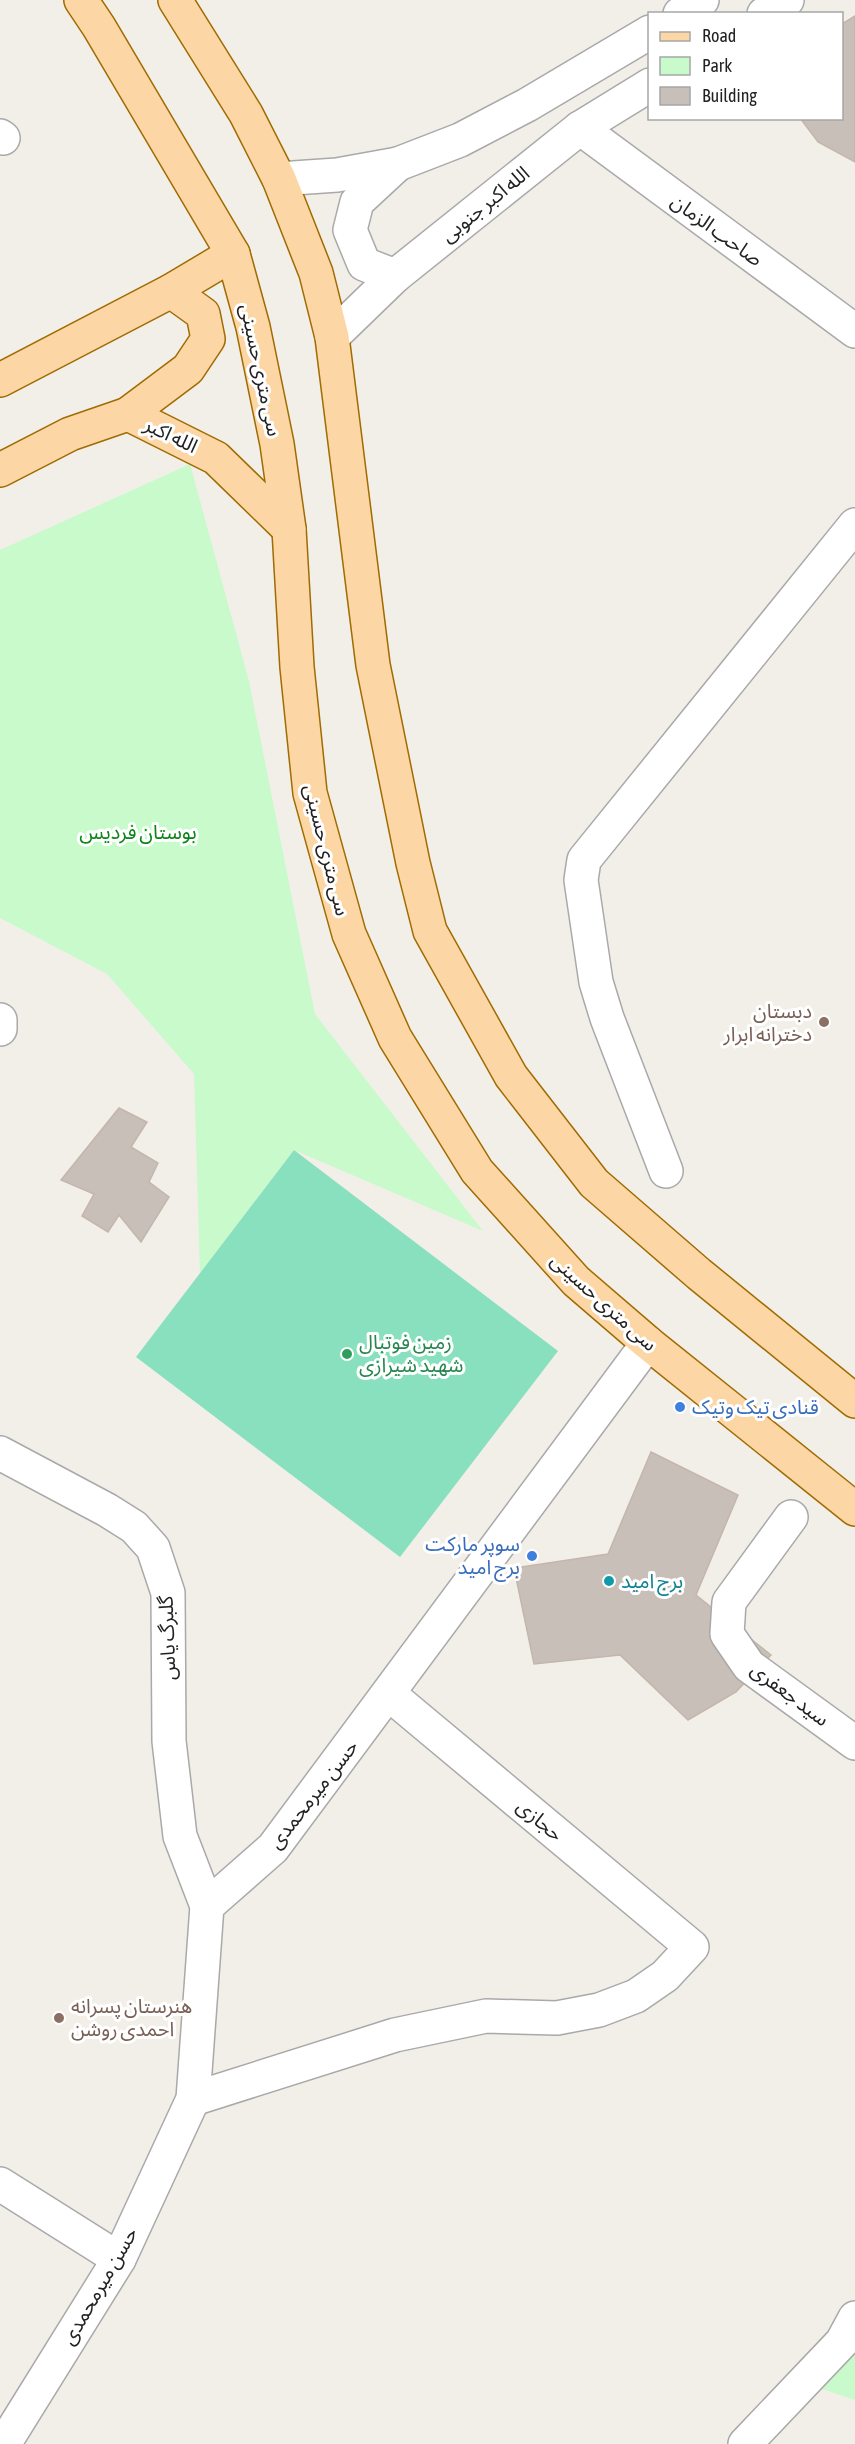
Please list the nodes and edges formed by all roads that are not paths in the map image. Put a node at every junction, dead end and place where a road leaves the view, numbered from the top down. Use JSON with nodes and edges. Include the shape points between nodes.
{"nodes":[{"id":1,"x":81,"y":0,"type":"edge"},
{"id":2,"x":175,"y":0,"type":"edge"},
{"id":3,"x":702,"y":0,"type":"edge"},
{"id":4,"x":787,"y":0,"type":"edge"},
{"id":5,"x":683,"y":12,"type":"edge"},
{"id":6,"x":767,"y":12,"type":"edge"},
{"id":7,"x":648,"y":33,"type":"edge"},
{"id":8,"x":648,"y":86,"type":"edge"},
{"id":9,"x":580,"y":128,"type":"junction"},
{"id":10,"x":398,"y":164,"type":"junction"},
{"id":11,"x":279,"y":179,"type":"junction"},
{"id":12,"x":233,"y":254,"type":"junction"},
{"id":13,"x":395,"y":276,"type":"junction"},
{"id":14,"x":171,"y":291,"type":"junction"},
{"id":15,"x":855,"y":331,"type":"edge"},
{"id":16,"x":332,"y":337,"type":"junction"},
{"id":17,"x":0,"y":380,"type":"edge"},
{"id":18,"x":129,"y":414,"type":"junction"},
{"id":19,"x":0,"y":470,"type":"edge"},
{"id":20,"x":855,"y":525,"type":"edge"},
{"id":21,"x":289,"y":529,"type":"junction"},
{"id":22,"x":0,"y":1020,"type":"edge"},
{"id":23,"x":0,"y":1029,"type":"edge"},
{"id":24,"x":666,"y":1171,"type":"dead end"},
{"id":25,"x":648,"y":1343,"type":"junction"},
{"id":26,"x":855,"y":1401,"type":"edge"},
{"id":27,"x":0,"y":1453,"type":"edge"},
{"id":28,"x":855,"y":1509,"type":"edge"},
{"id":29,"x":791,"y":1517,"type":"dead end"},
{"id":30,"x":389,"y":1694,"type":"junction"},
{"id":31,"x":855,"y":1743,"type":"edge"},
{"id":32,"x":207,"y":1906,"type":"junction"},
{"id":33,"x":193,"y":2099,"type":"junction"},
{"id":34,"x":0,"y":2184,"type":"edge"},
{"id":35,"x":119,"y":2259,"type":"junction"},
{"id":36,"x":855,"y":2318,"type":"edge"},
{"id":37,"x":4,"y":2444,"type":"edge"},
{"id":38,"x":745,"y":2444,"type":"edge"}],
"edges":[{"from":1,"to":12,"type":"main road","name":"سی متری حسینی"},
{"from":2,"to":11,"type":"main road","via":[[246,114]]},
{"from":3,"to":5,"type":"street"},
{"from":4,"to":6,"type":"street"},
{"from":7,"to":10,"type":"street","via":[[527,105],[460,140]]},
{"from":8,"to":9,"type":"street","name":"الله اکبر جنوبی"},
{"from":9,"to":13,"type":"street","name":"الله اکبر جنوبی"},
{"from":9,"to":15,"type":"street","name":"صاحب الزمان"},
{"from":10,"to":11,"type":"street","via":[[337,175]]},
{"from":10,"to":13,"type":"street","via":[[357,202],[350,230],[364,264]]},
{"from":11,"to":16,"type":"main road","via":[[316,273]]},
{"from":12,"to":14,"type":"main road"},
{"from":12,"to":21,"type":"main road","name":"سی متری حسینی","via":[[253,327],[277,444]]},
{"from":13,"to":16,"type":"street","name":"الله اکبر جنوبی"},
{"from":14,"to":17,"type":"main road"},
{"from":14,"to":18,"type":"main road","via":[[202,314],[208,339],[188,369]]},
{"from":16,"to":26,"type":"main road","via":[[373,665],[412,863],[430,931],[511,1076],[594,1183]]},
{"from":18,"to":19,"type":"main road","name":"الله اکبر","via":[[70,434]]},
{"from":18,"to":21,"type":"main road","name":"الله اکبر","via":[[216,458]]},
{"from":20,"to":24,"type":"street","via":[[584,860],[581,880],[596,982]]},
{"from":21,"to":25,"type":"main road","name":"سی متری حسینی","via":[[310,793],[349,934],[395,1038],[477,1172],[576,1281]]},
{"from":22,"to":23,"type":"street"},
{"from":25,"to":28,"type":"main road","name":"سی متری حسینی"},
{"from":25,"to":30,"type":"street","name":"حسن میرمحمدی"},
{"from":27,"to":32,"type":"street","name":"گلبرگ یاس","via":[[107,1510],[134,1527],[153,1548],[168,1593],[169,1741],[180,1836]]},
{"from":29,"to":31,"type":"street","name":"سید جعفری","via":[[729,1602],[727,1634],[749,1666]]},
{"from":30,"to":32,"type":"street","name":"حسن میرمحمدی","via":[[273,1848]]},
{"from":30,"to":33,"type":"street","name":"حجازی","via":[[692,1947],[665,1976],[636,1996],[599,2010],[557,2018],[486,2016],[395,2035]]},
{"from":32,"to":33,"type":"street","name":"حسن میرمحمدی"},
{"from":33,"to":35,"type":"street","name":"حسن میرمحمدی"},
{"from":34,"to":35,"type":"street"},
{"from":35,"to":37,"type":"street","name":"حسن میرمحمدی"},
{"from":36,"to":38,"type":"street","via":[[842,2342]]}]}
